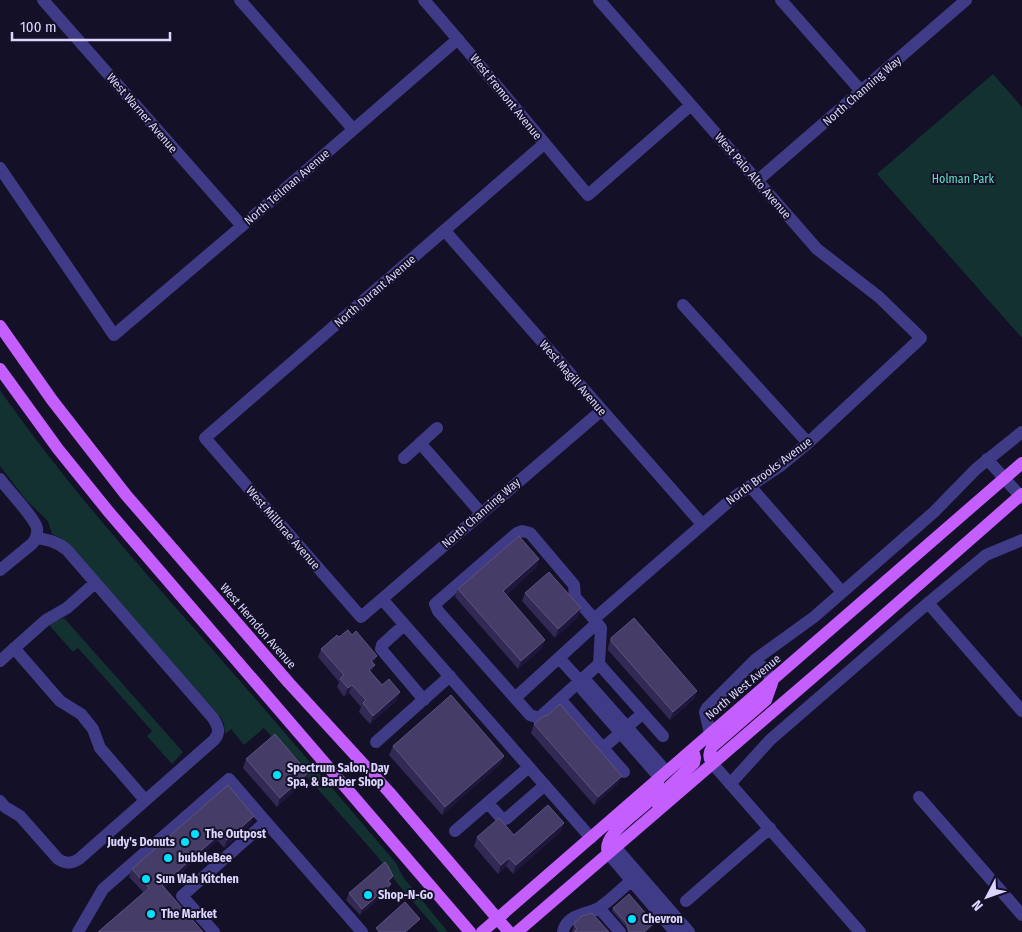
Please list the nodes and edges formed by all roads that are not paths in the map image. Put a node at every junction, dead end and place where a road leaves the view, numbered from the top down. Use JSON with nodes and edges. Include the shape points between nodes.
{"nodes":[{"id":1,"x":43,"y":0,"type":"edge"},
{"id":2,"x":240,"y":0,"type":"edge"},
{"id":3,"x":424,"y":0,"type":"edge"},
{"id":4,"x":598,"y":0,"type":"edge"},
{"id":5,"x":781,"y":0,"type":"edge"},
{"id":6,"x":965,"y":0,"type":"edge"},
{"id":7,"x":458,"y":38,"type":"junction"},
{"id":8,"x":861,"y":91,"type":"junction"},
{"id":9,"x":691,"y":105,"type":"junction"},
{"id":10,"x":353,"y":130,"type":"junction"},
{"id":11,"x":544,"y":144,"type":"junction"},
{"id":12,"x":0,"y":168,"type":"edge"},
{"id":13,"x":757,"y":181,"type":"junction"},
{"id":14,"x":242,"y":226,"type":"junction"},
{"id":15,"x":445,"y":231,"type":"junction"},
{"id":16,"x":683,"y":306,"type":"dead end"},
{"id":17,"x":0,"y":326,"type":"edge"},
{"id":18,"x":921,"y":338,"type":"joint"},
{"id":19,"x":0,"y":369,"type":"edge"},
{"id":20,"x":602,"y":410,"type":"junction"},
{"id":21,"x":437,"y":428,"type":"dead end"},
{"id":22,"x":1022,"y":432,"type":"edge"},
{"id":23,"x":205,"y":438,"type":"joint"},
{"id":24,"x":420,"y":443,"type":"junction"},
{"id":25,"x":808,"y":443,"type":"junction"},
{"id":26,"x":404,"y":458,"type":"dead end"},
{"id":27,"x":987,"y":459,"type":"junction"},
{"id":28,"x":1022,"y":463,"type":"edge"},
{"id":29,"x":1005,"y":478,"type":"junction"},
{"id":30,"x":0,"y":479,"type":"edge"},
{"id":31,"x":750,"y":486,"type":"junction"},
{"id":32,"x":1021,"y":496,"type":"edge"},
{"id":33,"x":481,"y":513,"type":"junction"},
{"id":34,"x":702,"y":524,"type":"junction"},
{"id":35,"x":37,"y":538,"type":"junction"},
{"id":36,"x":1022,"y":540,"type":"edge"},
{"id":37,"x":0,"y":570,"type":"edge"},
{"id":38,"x":95,"y":582,"type":"junction"},
{"id":39,"x":842,"y":592,"type":"junction"},
{"id":40,"x":382,"y":599,"type":"junction"},
{"id":41,"x":928,"y":603,"type":"junction"},
{"id":42,"x":361,"y":617,"type":"joint"},
{"id":43,"x":595,"y":621,"type":"junction"},
{"id":44,"x":404,"y":625,"type":"junction"},
{"id":45,"x":14,"y":648,"type":"junction"},
{"id":46,"x":559,"y":658,"type":"junction"},
{"id":47,"x":756,"y":660,"type":"junction"},
{"id":48,"x":0,"y":661,"type":"edge"},
{"id":49,"x":599,"y":664,"type":"junction"},
{"id":50,"x":450,"y":676,"type":"junction"},
{"id":51,"x":773,"y":680,"type":"junction"},
{"id":52,"x":580,"y":681,"type":"junction"},
{"id":53,"x":515,"y":698,"type":"junction"},
{"id":54,"x":560,"y":699,"type":"junction"},
{"id":55,"x":424,"y":700,"type":"junction"},
{"id":56,"x":1022,"y":711,"type":"edge"},
{"id":57,"x":642,"y":714,"type":"junction"},
{"id":58,"x":624,"y":730,"type":"junction"},
{"id":59,"x":710,"y":733,"type":"junction"},
{"id":60,"x":663,"y":736,"type":"dead end"},
{"id":61,"x":376,"y":742,"type":"dead end"},
{"id":62,"x":603,"y":748,"type":"junction"},
{"id":63,"x":693,"y":750,"type":"junction"},
{"id":64,"x":712,"y":763,"type":"junction"},
{"id":65,"x":529,"y":767,"type":"junction"},
{"id":66,"x":624,"y":772,"type":"dead end"},
{"id":67,"x":664,"y":775,"type":"junction"},
{"id":68,"x":730,"y":784,"type":"junction"},
{"id":69,"x":545,"y":785,"type":"junction"},
{"id":70,"x":919,"y":797,"type":"dead end"},
{"id":71,"x":146,"y":800,"type":"junction"},
{"id":72,"x":0,"y":801,"type":"edge"},
{"id":73,"x":488,"y":803,"type":"junction"},
{"id":74,"x":653,"y":814,"type":"junction"},
{"id":75,"x":267,"y":823,"type":"junction"},
{"id":76,"x":770,"y":828,"type":"junction"},
{"id":77,"x":455,"y":831,"type":"dead end"},
{"id":78,"x":591,"y":838,"type":"junction"},
{"id":79,"x":612,"y":850,"type":"junction"},
{"id":80,"x":631,"y":881,"type":"junction"},
{"id":81,"x":686,"y":901,"type":"dead end"},
{"id":82,"x":599,"y":908,"type":"junction"},
{"id":83,"x":1022,"y":914,"type":"edge"},
{"id":84,"x":498,"y":918,"type":"junction"},
{"id":85,"x":672,"y":924,"type":"edge"},
{"id":86,"x":78,"y":932,"type":"edge"},
{"id":87,"x":214,"y":932,"type":"edge"},
{"id":88,"x":362,"y":932,"type":"edge"},
{"id":89,"x":470,"y":932,"type":"edge"},
{"id":90,"x":482,"y":932,"type":"edge"},
{"id":91,"x":509,"y":932,"type":"edge"},
{"id":92,"x":517,"y":932,"type":"edge"},
{"id":93,"x":563,"y":932,"type":"edge"},
{"id":94,"x":620,"y":932,"type":"edge"},
{"id":95,"x":657,"y":932,"type":"edge"},
{"id":96,"x":688,"y":932,"type":"edge"},
{"id":97,"x":860,"y":932,"type":"edge"}],
"edges":[{"from":1,"to":14,"type":"street","name":"West Warner Avenue"},
{"from":2,"to":10,"type":"street"},
{"from":3,"to":7,"type":"street","name":"West Fremont Avenue"},
{"from":4,"to":9,"type":"street","name":"West Palo Alto Avenue"},
{"from":5,"to":8,"type":"street"},
{"from":6,"to":8,"type":"street","name":"North Channing Way"},
{"from":7,"to":10,"type":"street","name":"North Teilman Avenue"},
{"from":7,"to":11,"type":"street","name":"West Fremont Avenue"},
{"from":8,"to":13,"type":"street","name":"North Channing Way"},
{"from":9,"to":11,"type":"street","name":"West Fremont Avenue","via":[[588,195]]},
{"from":9,"to":13,"type":"street","name":"West Palo Alto Avenue"},
{"from":10,"to":14,"type":"street","name":"North Teilman Avenue"},
{"from":11,"to":15,"type":"street","name":"North Durant Avenue"},
{"from":12,"to":14,"type":"street","name":"North Teilman Avenue","via":[[114,335]]},
{"from":13,"to":18,"type":"street","name":"West Palo Alto Avenue","via":[[817,249],[879,297]]},
{"from":15,"to":20,"type":"street","name":"West Magill Avenue"},
{"from":15,"to":23,"type":"street","name":"North Durant Avenue"},
{"from":16,"to":25,"type":"street"},
{"from":17,"to":84,"type":"main road","name":"West Herndon Avenue","via":[[52,400],[126,495]]},
{"from":18,"to":25,"type":"street","name":"North Brooks Avenue"},
{"from":19,"to":89,"type":"main road","via":[[58,450],[108,511]]},
{"from":20,"to":33,"type":"street","name":"North Channing Way"},
{"from":20,"to":34,"type":"street","name":"West Magill Avenue"},
{"from":21,"to":24,"type":"street"},
{"from":22,"to":27,"type":"street"},
{"from":23,"to":42,"type":"street","name":"West Millbrae Avenue"},
{"from":24,"to":26,"type":"street"},
{"from":24,"to":33,"type":"street"},
{"from":25,"to":31,"type":"street","name":"North Brooks Avenue"},
{"from":27,"to":29,"type":"street"},
{"from":27,"to":39,"type":"street","via":[[934,512]]},
{"from":28,"to":29,"type":"main road","name":"North West Avenue"},
{"from":29,"to":32,"type":"street"},
{"from":29,"to":51,"type":"main road","name":"North West Avenue"},
{"from":30,"to":35,"type":"street","via":[[34,521]]},
{"from":31,"to":34,"type":"street","name":"North Brooks Avenue"},
{"from":31,"to":39,"type":"street"},
{"from":32,"to":64,"type":"main road"},
{"from":33,"to":40,"type":"street","name":"North Channing Way"},
{"from":34,"to":43,"type":"street","name":"North Brooks Avenue","via":[[614,600]]},
{"from":35,"to":37,"type":"street"},
{"from":35,"to":38,"type":"street","via":[[61,544]]},
{"from":36,"to":41,"type":"street","via":[[986,555]]},
{"from":38,"to":45,"type":"street"},
{"from":38,"to":71,"type":"street","via":[[218,725],[218,736]]},
{"from":39,"to":47,"type":"street"},
{"from":40,"to":42,"type":"street","name":"North Channing Way"},
{"from":40,"to":44,"type":"street"},
{"from":41,"to":56,"type":"street"},
{"from":41,"to":68,"type":"street","via":[[770,740]]},
{"from":43,"to":46,"type":"street","name":"North Brooks Avenue"},
{"from":43,"to":49,"type":"street","via":[[601,628]]},
{"from":43,"to":53,"type":"street","via":[[576,597],[574,585],[530,533],[522,531],[435,604]]},
{"from":44,"to":50,"type":"street"},
{"from":44,"to":55,"type":"street","via":[[380,649]]},
{"from":45,"to":48,"type":"street"},
{"from":45,"to":71,"type":"street","via":[[60,701],[81,714],[93,730],[100,748]]},
{"from":46,"to":52,"type":"street"},
{"from":46,"to":53,"type":"street","name":"North Brooks Avenue"},
{"from":47,"to":51,"type":"street"},
{"from":47,"to":59,"type":"street","via":[[707,708]]},
{"from":49,"to":52,"type":"street"},
{"from":49,"to":57,"type":"street"},
{"from":50,"to":55,"type":"street"},
{"from":50,"to":65,"type":"street"},
{"from":51,"to":59,"type":"main road","name":"North West Avenue"},
{"from":51,"to":64,"type":"main road","via":[[766,700],[712,747],[709,752]]},
{"from":52,"to":54,"type":"street"},
{"from":52,"to":58,"type":"street","via":[[583,690]]},
{"from":53,"to":54,"type":"street","via":[[530,715],[539,718]]},
{"from":54,"to":62,"type":"street"},
{"from":55,"to":61,"type":"street"},
{"from":57,"to":58,"type":"street"},
{"from":57,"to":60,"type":"street"},
{"from":58,"to":62,"type":"street"},
{"from":58,"to":67,"type":"street"},
{"from":59,"to":63,"type":"main road","name":"North West Avenue"},
{"from":62,"to":66,"type":"street"},
{"from":63,"to":67,"type":"main road","name":"North West Avenue"},
{"from":63,"to":74,"type":"main road","via":[[694,762],[669,787]]},
{"from":64,"to":68,"type":"street"},
{"from":64,"to":74,"type":"main road"},
{"from":65,"to":69,"type":"street"},
{"from":65,"to":73,"type":"street"},
{"from":67,"to":78,"type":"main road","name":"North West Avenue"},
{"from":67,"to":79,"type":"main road","via":[[650,799],[609,840],[606,847]]},
{"from":68,"to":76,"type":"street"},
{"from":69,"to":73,"type":"street","via":[[506,819],[502,820]]},
{"from":69,"to":78,"type":"street"},
{"from":70,"to":83,"type":"street"},
{"from":71,"to":72,"type":"street","via":[[79,859],[69,864],[58,859],[20,816]]},
{"from":73,"to":77,"type":"street"},
{"from":74,"to":79,"type":"main road"},
{"from":75,"to":86,"type":"street","via":[[229,779],[103,889]]},
{"from":75,"to":87,"type":"street","via":[[182,896]]},
{"from":75,"to":88,"type":"street"},
{"from":76,"to":81,"type":"street"},
{"from":76,"to":97,"type":"street"},
{"from":78,"to":84,"type":"main road","name":"North West Avenue"},
{"from":79,"to":80,"type":"street"},
{"from":79,"to":85,"type":"street"},
{"from":79,"to":92,"type":"main road"},
{"from":80,"to":82,"type":"street"},
{"from":80,"to":85,"type":"street"},
{"from":82,"to":93,"type":"street","via":[[578,914],[563,927]]},
{"from":82,"to":94,"type":"street"},
{"from":84,"to":90,"type":"main road","name":"North West Avenue"},
{"from":84,"to":91,"type":"main road","name":"West Herndon Avenue"},
{"from":85,"to":95,"type":"street"},
{"from":85,"to":96,"type":"street"}]}
